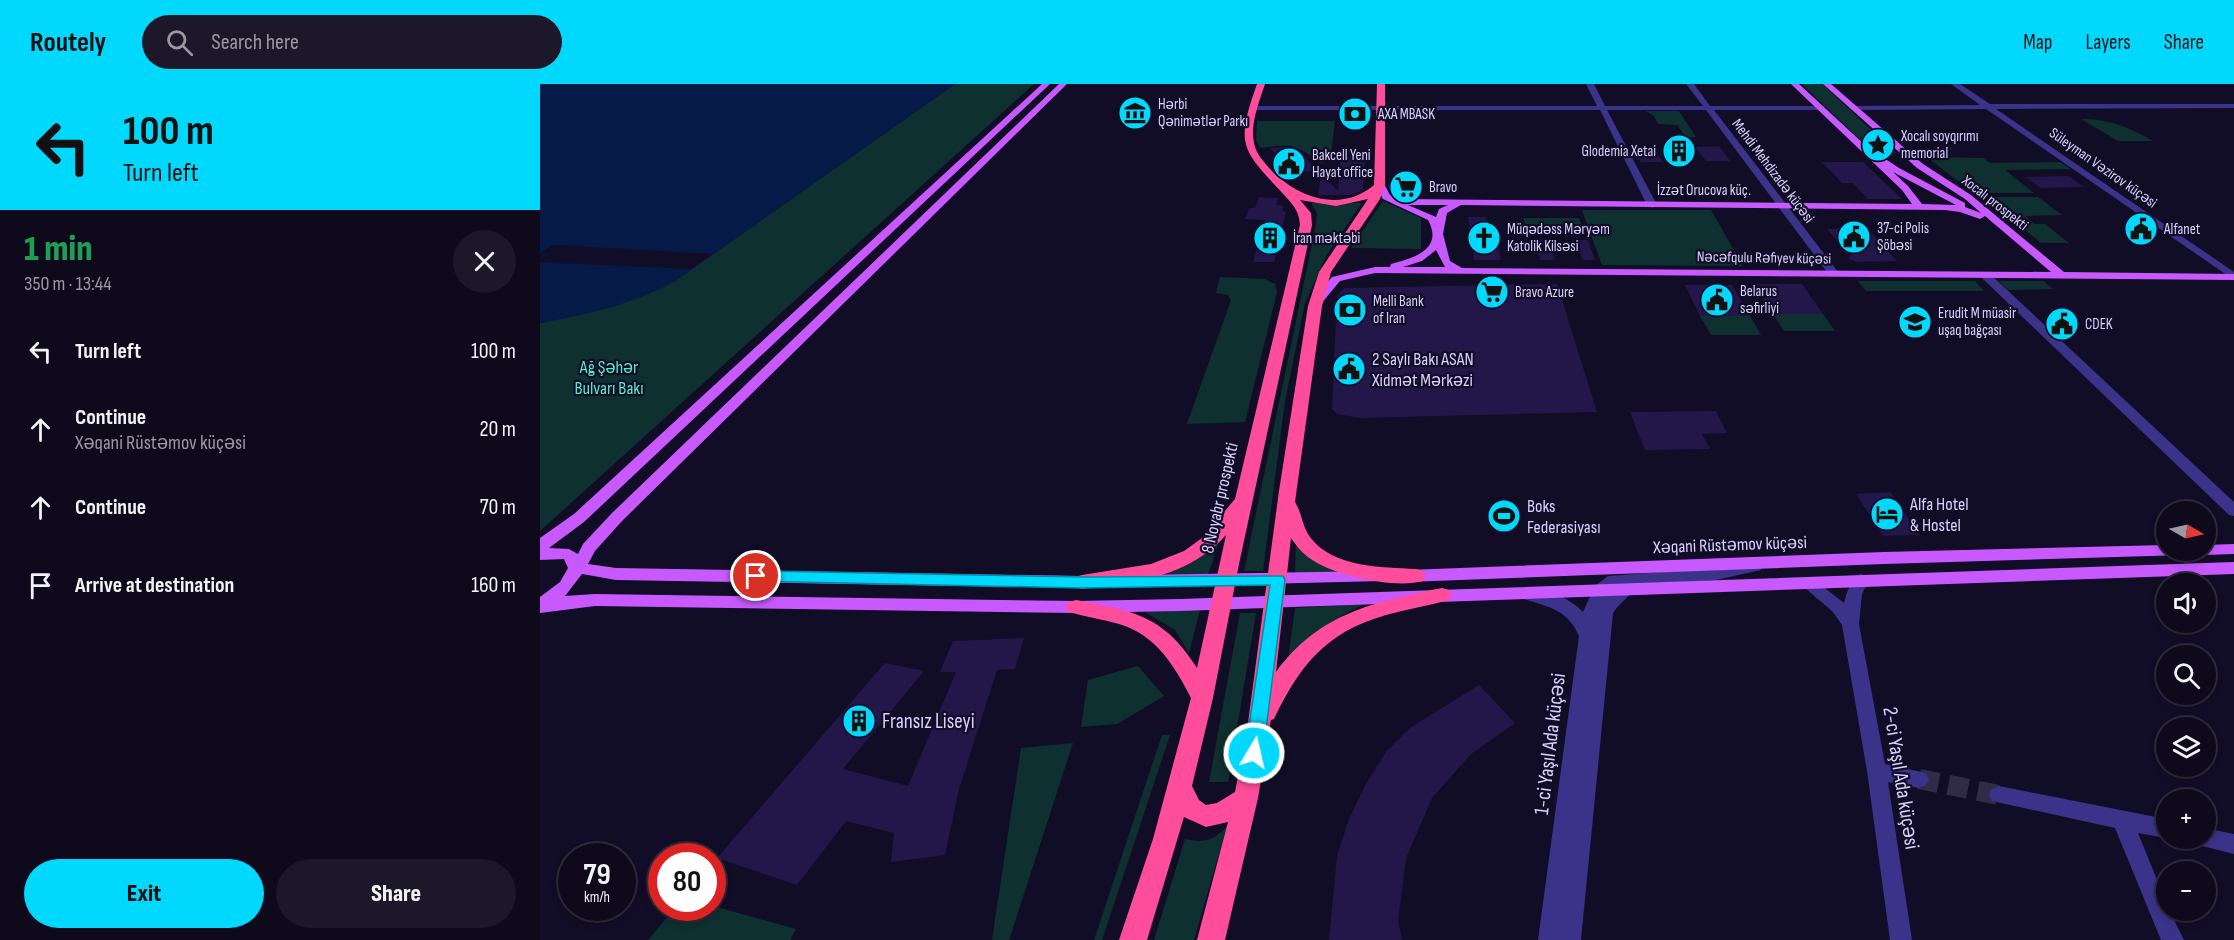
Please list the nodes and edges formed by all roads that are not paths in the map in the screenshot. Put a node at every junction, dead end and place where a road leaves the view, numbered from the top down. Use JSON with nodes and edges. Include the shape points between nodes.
{"nodes":[{"id":1,"x":1046,"y":84,"type":"edge"},
{"id":2,"x":1064,"y":84,"type":"edge"},
{"id":3,"x":1261,"y":84,"type":"edge"},
{"id":4,"x":1381,"y":84,"type":"edge"},
{"id":5,"x":1590,"y":84,"type":"edge"},
{"id":6,"x":1690,"y":84,"type":"edge"},
{"id":7,"x":1796,"y":84,"type":"edge"},
{"id":8,"x":1827,"y":84,"type":"edge"},
{"id":9,"x":1955,"y":84,"type":"edge"},
{"id":10,"x":1987,"y":106,"type":"junction"},
{"id":11,"x":2234,"y":106,"type":"edge"},
{"id":12,"x":1252,"y":108,"type":"junction"},
{"id":13,"x":1380,"y":108,"type":"junction"},
{"id":14,"x":1708,"y":108,"type":"junction"},
{"id":15,"x":1822,"y":108,"type":"junction"},
{"id":16,"x":1853,"y":108,"type":"junction"},
{"id":17,"x":1603,"y":109,"type":"junction"},
{"id":18,"x":1866,"y":150,"type":"junction"},
{"id":19,"x":1901,"y":150,"type":"junction"},
{"id":20,"x":1380,"y":184,"type":"junction"},
{"id":21,"x":1946,"y":184,"type":"junction"},
{"id":22,"x":1286,"y":189,"type":"junction"},
{"id":23,"x":1968,"y":197,"type":"junction"},
{"id":24,"x":1388,"y":200,"type":"junction"},
{"id":25,"x":1953,"y":200,"type":"junction"},
{"id":26,"x":1468,"y":203,"type":"junction"},
{"id":27,"x":1652,"y":205,"type":"junction"},
{"id":28,"x":1782,"y":206,"type":"junction"},
{"id":29,"x":1919,"y":207,"type":"junction"},
{"id":30,"x":1980,"y":216,"type":"junction"},
{"id":31,"x":1439,"y":235,"type":"junction"},
{"id":32,"x":1375,"y":270,"type":"junction"},
{"id":33,"x":1474,"y":272,"type":"junction"},
{"id":34,"x":1834,"y":274,"type":"junction"},
{"id":35,"x":1986,"y":276,"type":"junction"},
{"id":36,"x":2049,"y":277,"type":"junction"},
{"id":37,"x":2063,"y":277,"type":"junction"},
{"id":38,"x":2234,"y":277,"type":"edge"},
{"id":39,"x":1315,"y":306,"type":"junction"},
{"id":40,"x":1249,"y":484,"type":"junction"},
{"id":41,"x":1288,"y":491,"type":"junction"},
{"id":42,"x":2234,"y":511,"type":"edge"},
{"id":43,"x":540,"y":546,"type":"edge"},
{"id":44,"x":2234,"y":549,"type":"edge"},
{"id":45,"x":2216,"y":550,"type":"edge"},
{"id":46,"x":2156,"y":551,"type":"edge"},
{"id":47,"x":540,"y":555,"type":"edge"},
{"id":48,"x":1772,"y":562,"type":"junction"},
{"id":49,"x":578,"y":568,"type":"junction"},
{"id":50,"x":2234,"y":568,"type":"edge"},
{"id":51,"x":1416,"y":576,"type":"junction"},
{"id":52,"x":1278,"y":580,"type":"junction"},
{"id":53,"x":1861,"y":580,"type":"junction"},
{"id":54,"x":1082,"y":582,"type":"junction"},
{"id":55,"x":1806,"y":582,"type":"junction"},
{"id":56,"x":1625,"y":589,"type":"junction"},
{"id":57,"x":1600,"y":590,"type":"junction"},
{"id":58,"x":1223,"y":593,"type":"junction"},
{"id":59,"x":1524,"y":593,"type":"junction"},
{"id":60,"x":1442,"y":595,"type":"junction"},
{"id":61,"x":1275,"y":603,"type":"junction"},
{"id":62,"x":540,"y":606,"type":"edge"},
{"id":63,"x":1076,"y":607,"type":"junction"},
{"id":64,"x":1850,"y":624,"type":"junction"},
{"id":65,"x":1588,"y":636,"type":"junction"},
{"id":66,"x":1202,"y":698,"type":"junction"},
{"id":67,"x":1258,"y":730,"type":"junction"},
{"id":68,"x":1877,"y":771,"type":"junction"},
{"id":69,"x":1920,"y":779,"type":"tunnel mouth"},
{"id":70,"x":1179,"y":784,"type":"junction"},
{"id":71,"x":1999,"y":795,"type":"tunnel mouth"},
{"id":72,"x":1246,"y":798,"type":"junction"},
{"id":73,"x":2122,"y":820,"type":"junction"},
{"id":74,"x":2156,"y":827,"type":"edge"},
{"id":75,"x":2216,"y":840,"type":"edge"},
{"id":76,"x":2234,"y":844,"type":"edge"},
{"id":77,"x":1133,"y":940,"type":"edge"},
{"id":78,"x":1211,"y":940,"type":"edge"},
{"id":79,"x":1549,"y":940,"type":"edge"},
{"id":80,"x":1570,"y":940,"type":"edge"},
{"id":81,"x":1901,"y":940,"type":"edge"},
{"id":82,"x":2173,"y":940,"type":"edge"}],
"edges":[{"from":1,"to":43,"type":"main road","via":[[579,518]]},
{"from":2,"to":49,"type":"main road","via":[[617,517],[589,548]]},
{"from":3,"to":12,"type":"highway","name":"8 Noyabr prospekti"},
{"from":4,"to":13,"type":"highway"},
{"from":5,"to":17,"type":"street"},
{"from":6,"to":14,"type":"street","name":"Mehdi Mehdizadə küçəsi"},
{"from":7,"to":15,"type":"main road","name":"Xocalı prospekti"},
{"from":8,"to":16,"type":"main road","name":"Xocalı prospekti"},
{"from":9,"to":10,"type":"street","name":"Süleyman Vəzirov küçəsi"},
{"from":10,"to":11,"type":"street"},
{"from":10,"to":16,"type":"street"},
{"from":10,"to":38,"type":"street","name":"Süleyman Vəzirov küçəsi"},
{"from":12,"to":13,"type":"street"},
{"from":12,"to":22,"type":"highway","name":"8 Noyabr prospekti","via":[[1248,146]]},
{"from":13,"to":17,"type":"street"},
{"from":13,"to":20,"type":"highway"},
{"from":14,"to":15,"type":"street"},
{"from":14,"to":17,"type":"street"},
{"from":14,"to":28,"type":"street","name":"Mehdi Mehdizadə küçəsi"},
{"from":15,"to":18,"type":"main road","name":"Xocalı prospekti"},
{"from":16,"to":19,"type":"main road","name":"Xocalı prospekti"},
{"from":17,"to":27,"type":"street"},
{"from":18,"to":19,"type":"main road","via":[[1890,157],[1902,155]]},
{"from":18,"to":25,"type":"main road","name":"Xocalı prospekti"},
{"from":18,"to":29,"type":"main road","name":"Xocalı prospekti"},
{"from":19,"to":21,"type":"main road","name":"Xocalı prospekti"},
{"from":20,"to":22,"type":"highway","via":[[1368,197],[1352,201],[1308,200]]},
{"from":20,"to":24,"type":"main road"},
{"from":20,"to":39,"type":"highway","via":[[1325,272]]},
{"from":21,"to":23,"type":"main road","name":"Xocalı prospekti"},
{"from":21,"to":25,"type":"main road","via":[[1954,193]]},
{"from":22,"to":40,"type":"highway","name":"8 Noyabr prospekti","via":[[1305,213],[1306,225]]},
{"from":23,"to":25,"type":"main road"},
{"from":23,"to":37,"type":"main road","name":"Xocalı prospekti"},
{"from":24,"to":26,"type":"main road","name":"İzzət Orucova küç."},
{"from":24,"to":31,"type":"main road","via":[[1431,218]]},
{"from":25,"to":29,"type":"main road"},
{"from":25,"to":30,"type":"main road","name":"Xocalı prospekti"},
{"from":26,"to":27,"type":"main road","name":"İzzət Orucova küç."},
{"from":26,"to":31,"type":"main road","via":[[1444,209]]},
{"from":27,"to":28,"type":"main road","name":"İzzət Orucova küç."},
{"from":28,"to":29,"type":"main road","name":"İzzət Orucova küç."},
{"from":28,"to":34,"type":"street","name":"Mehdi Mehdizadə küçəsi"},
{"from":29,"to":30,"type":"main road","via":[[1953,208]]},
{"from":30,"to":36,"type":"main road","name":"Xocalı prospekti"},
{"from":31,"to":32,"type":"main road","via":[[1434,249],[1422,258]]},
{"from":31,"to":33,"type":"main road","via":[[1446,265]]},
{"from":32,"to":33,"type":"main road"},
{"from":32,"to":39,"type":"main road","via":[[1336,279]]},
{"from":33,"to":34,"type":"main road","name":"Nəcəfqulu Rəfiyev küçəsi"},
{"from":34,"to":35,"type":"main road","name":"Nəcəfqulu Rəfiyev küçəsi"},
{"from":35,"to":36,"type":"main road","name":"Nəcəfqulu Rəfiyev küçəsi"},
{"from":35,"to":42,"type":"street"},
{"from":36,"to":37,"type":"main road","name":"Nəcəfqulu Rəfiyev küçəsi"},
{"from":37,"to":38,"type":"main road","name":"Nəcəfqulu Rəfiyev küçəsi"},
{"from":39,"to":41,"type":"highway"},
{"from":40,"to":54,"type":"highway","via":[[1219,534],[1189,558],[1156,571]]},
{"from":40,"to":58,"type":"highway","name":"8 Noyabr prospekti"},
{"from":41,"to":51,"type":"highway","via":[[1294,527],[1310,550],[1322,558],[1365,572]]},
{"from":41,"to":52,"type":"highway"},
{"from":44,"to":45,"type":"main road"},
{"from":46,"to":48,"type":"main road","name":"Xəqani Rüstəmov küçəsi"},
{"from":47,"to":49,"type":"main road","via":[[570,555]]},
{"from":48,"to":51,"type":"main road","name":"Xəqani Rüstəmov küçəsi"},
{"from":48,"to":57,"type":"street","via":[[1716,574],[1623,578],[1606,583]]},
{"from":49,"to":54,"type":"main road","via":[[616,574]]},
{"from":49,"to":62,"type":"main road","via":[[564,589]]},
{"from":50,"to":53,"type":"main road"},
{"from":51,"to":52,"type":"main road","name":"Xəqani Rüstəmov küçəsi"},
{"from":52,"to":58,"type":"main road","name":"Xəqani Rüstəmov küçəsi"},
{"from":52,"to":61,"type":"highway"},
{"from":53,"to":55,"type":"main road"},
{"from":53,"to":64,"type":"street","name":"2-ci Yaşıl Ada küçəsi","via":[[1854,594]]},
{"from":54,"to":58,"type":"main road"},
{"from":55,"to":56,"type":"main road"},
{"from":55,"to":64,"type":"street","via":[[1839,608]]},
{"from":56,"to":57,"type":"main road"},
{"from":56,"to":80,"type":"street","via":[[1612,599],[1605,613]]},
{"from":57,"to":59,"type":"main road"},
{"from":57,"to":65,"type":"street","name":"1-ci Yaşıl Ada küçəsi"},
{"from":58,"to":61,"type":"main road"},
{"from":58,"to":63,"type":"main road"},
{"from":58,"to":66,"type":"highway","name":"8 Noyabr prospekti"},
{"from":59,"to":60,"type":"main road"},
{"from":59,"to":65,"type":"street","via":[[1569,607],[1583,622]]},
{"from":60,"to":61,"type":"main road"},
{"from":60,"to":67,"type":"highway","via":[[1368,611],[1329,630],[1281,680]]},
{"from":61,"to":67,"type":"highway"},
{"from":62,"to":63,"type":"main road","via":[[595,600]]},
{"from":63,"to":66,"type":"highway","via":[[1136,620],[1155,630],[1182,660]]},
{"from":64,"to":68,"type":"street","name":"2-ci Yaşıl Ada küçəsi"},
{"from":65,"to":79,"type":"street","name":"1-ci Yaşıl Ada küçəsi"},
{"from":66,"to":70,"type":"highway","name":"8 Noyabr prospekti"},
{"from":67,"to":72,"type":"highway"},
{"from":68,"to":69,"type":"street"},
{"from":68,"to":81,"type":"street","name":"2-ci Yaşıl Ada küçəsi"},
{"from":70,"to":72,"type":"highway","via":[[1188,806],[1208,816],[1223,815]]},
{"from":70,"to":77,"type":"highway","name":"8 Noyabr prospekti","via":[[1166,839]]},
{"from":71,"to":73,"type":"street"},
{"from":72,"to":78,"type":"highway"},
{"from":73,"to":74,"type":"street"},
{"from":73,"to":82,"type":"street"},
{"from":75,"to":76,"type":"street"}]}
